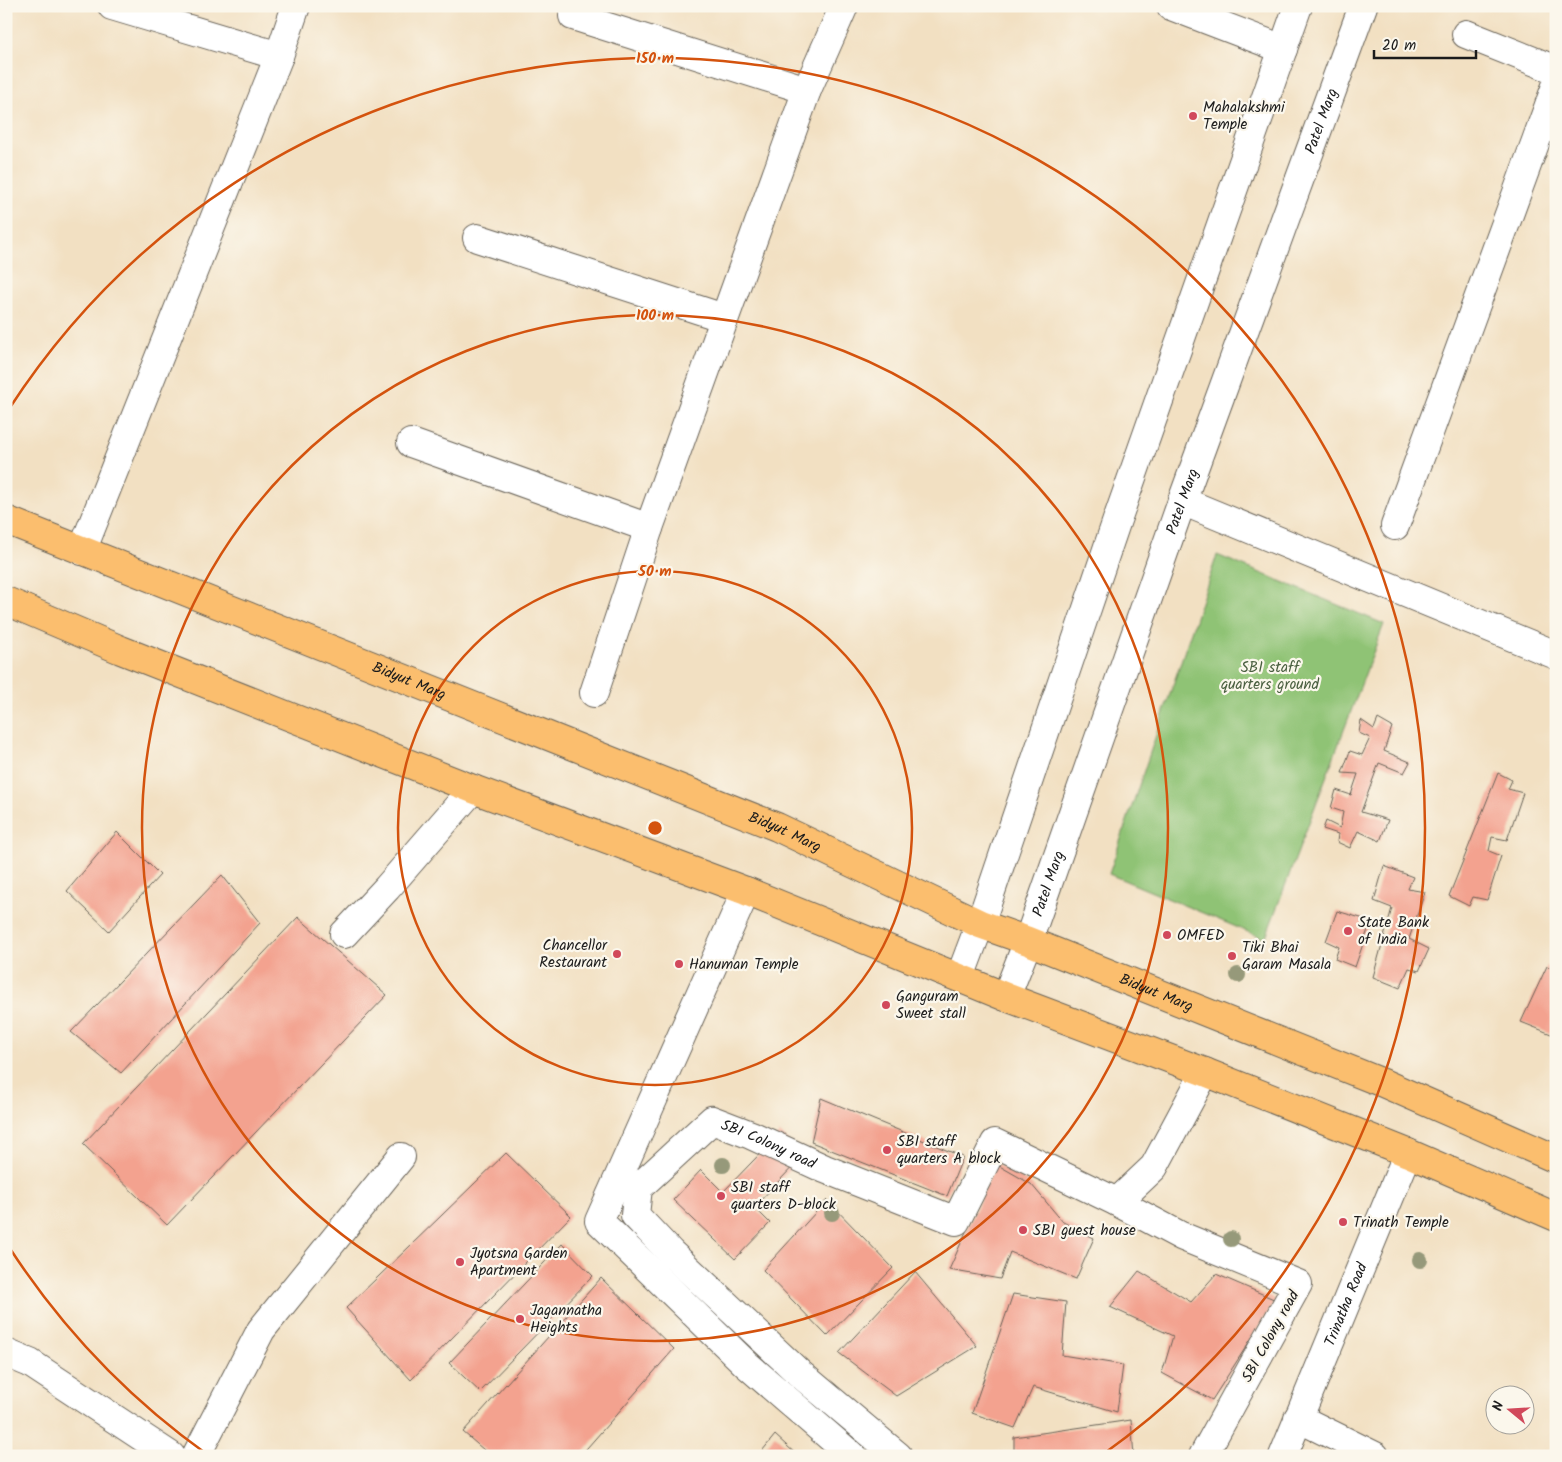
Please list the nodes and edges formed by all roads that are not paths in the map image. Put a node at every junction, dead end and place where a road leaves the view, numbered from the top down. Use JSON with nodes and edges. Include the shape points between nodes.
{"nodes":[{"id":1,"x":112,"y":6,"type":"edge"},
{"id":2,"x":296,"y":6,"type":"edge"},
{"id":3,"x":844,"y":6,"type":"edge"},
{"id":4,"x":1171,"y":6,"type":"edge"},
{"id":5,"x":1298,"y":6,"type":"edge"},
{"id":6,"x":1363,"y":6,"type":"edge"},
{"id":7,"x":573,"y":16,"type":"dead end"},
{"id":8,"x":1466,"y":34,"type":"dead end"},
{"id":9,"x":1283,"y":50,"type":"junction"},
{"id":10,"x":279,"y":56,"type":"junction"},
{"id":11,"x":1556,"y":70,"type":"edge"},
{"id":12,"x":1556,"y":86,"type":"edge"},
{"id":13,"x":807,"y":90,"type":"junction"},
{"id":14,"x":477,"y":238,"type":"dead end"},
{"id":15,"x":724,"y":318,"type":"junction"},
{"id":16,"x":411,"y":443,"type":"dead end"},
{"id":17,"x":1182,"y":501,"type":"junction"},
{"id":18,"x":6,"y":520,"type":"edge"},
{"id":19,"x":1395,"y":526,"type":"dead end"},
{"id":20,"x":649,"y":528,"type":"junction"},
{"id":21,"x":82,"y":551,"type":"junction"},
{"id":22,"x":6,"y":600,"type":"edge"},
{"id":23,"x":1556,"y":655,"type":"edge"},
{"id":24,"x":594,"y":693,"type":"dead end"},
{"id":25,"x":473,"y":789,"type":"junction"},
{"id":26,"x":746,"y":891,"type":"junction"},
{"id":27,"x":980,"y":924,"type":"junction"},
{"id":28,"x":344,"y":934,"type":"dead end"},
{"id":29,"x":1028,"y":941,"type":"junction"},
{"id":30,"x":960,"y":977,"type":"junction"},
{"id":31,"x":1006,"y":997,"type":"junction"},
{"id":32,"x":1205,"y":1072,"type":"junction"},
{"id":33,"x":1408,"y":1153,"type":"junction"},
{"id":34,"x":401,"y":1157,"type":"dead end"},
{"id":35,"x":1556,"y":1159,"type":"edge"},
{"id":36,"x":1117,"y":1202,"type":"junction"},
{"id":37,"x":1556,"y":1217,"type":"edge"},
{"id":38,"x":6,"y":1353,"type":"edge"},
{"id":39,"x":1298,"y":1418,"type":"junction"},
{"id":40,"x":171,"y":1456,"type":"edge"},
{"id":41,"x":196,"y":1456,"type":"edge"},
{"id":42,"x":852,"y":1456,"type":"edge"},
{"id":43,"x":898,"y":1456,"type":"edge"},
{"id":44,"x":1203,"y":1456,"type":"edge"},
{"id":45,"x":1283,"y":1456,"type":"edge"},
{"id":46,"x":1375,"y":1456,"type":"edge"}],
"edges":[{"from":1,"to":10,"type":"street"},
{"from":2,"to":10,"type":"street"},
{"from":3,"to":13,"type":"street"},
{"from":4,"to":9,"type":"street"},
{"from":5,"to":9,"type":"street"},
{"from":6,"to":17,"type":"street","name":"Patel Marg"},
{"from":7,"to":13,"type":"street"},
{"from":8,"to":11,"type":"street"},
{"from":9,"to":27,"type":"street","via":[[1117,520]]},
{"from":10,"to":21,"type":"street"},
{"from":12,"to":19,"type":"street"},
{"from":13,"to":15,"type":"street"},
{"from":14,"to":15,"type":"street"},
{"from":15,"to":20,"type":"street"},
{"from":16,"to":20,"type":"street"},
{"from":17,"to":23,"type":"street"},
{"from":17,"to":29,"type":"street","name":"Patel Marg"},
{"from":18,"to":21,"type":"main road","name":"Bidyut Marg"},
{"from":20,"to":24,"type":"street"},
{"from":21,"to":27,"type":"main road","name":"Bidyut Marg","via":[[777,827]]},
{"from":22,"to":25,"type":"main road","via":[[121,650]]},
{"from":25,"to":26,"type":"main road"},
{"from":25,"to":28,"type":"street"},
{"from":26,"to":30,"type":"main road"},
{"from":26,"to":42,"type":"street","via":[[599,1221],[746,1364]]},
{"from":27,"to":29,"type":"main road","name":"Bidyut Marg"},
{"from":27,"to":30,"type":"street"},
{"from":29,"to":31,"type":"street","name":"Patel Marg"},
{"from":29,"to":35,"type":"main road","name":"Bidyut Marg","via":[[1383,1083]]},
{"from":30,"to":31,"type":"main road"},
{"from":31,"to":32,"type":"main road"},
{"from":32,"to":33,"type":"main road"},
{"from":32,"to":36,"type":"street","via":[[1154,1167]]},
{"from":33,"to":37,"type":"main road"},
{"from":33,"to":39,"type":"street","name":"Trinatha Road"},
{"from":34,"to":41,"type":"street","via":[[261,1330]]},
{"from":36,"to":43,"type":"street","name":"SBI Colony road","via":[[995,1143],[956,1221],[712,1120],[638,1188],[635,1215],[671,1253],[799,1373]]},
{"from":36,"to":44,"type":"street","name":"SBI Colony road","via":[[1181,1236],[1298,1284]]},
{"from":38,"to":40,"type":"street","via":[[30,1363]]},
{"from":39,"to":45,"type":"street","name":"Trinatha Road"},
{"from":39,"to":46,"type":"street"}]}
